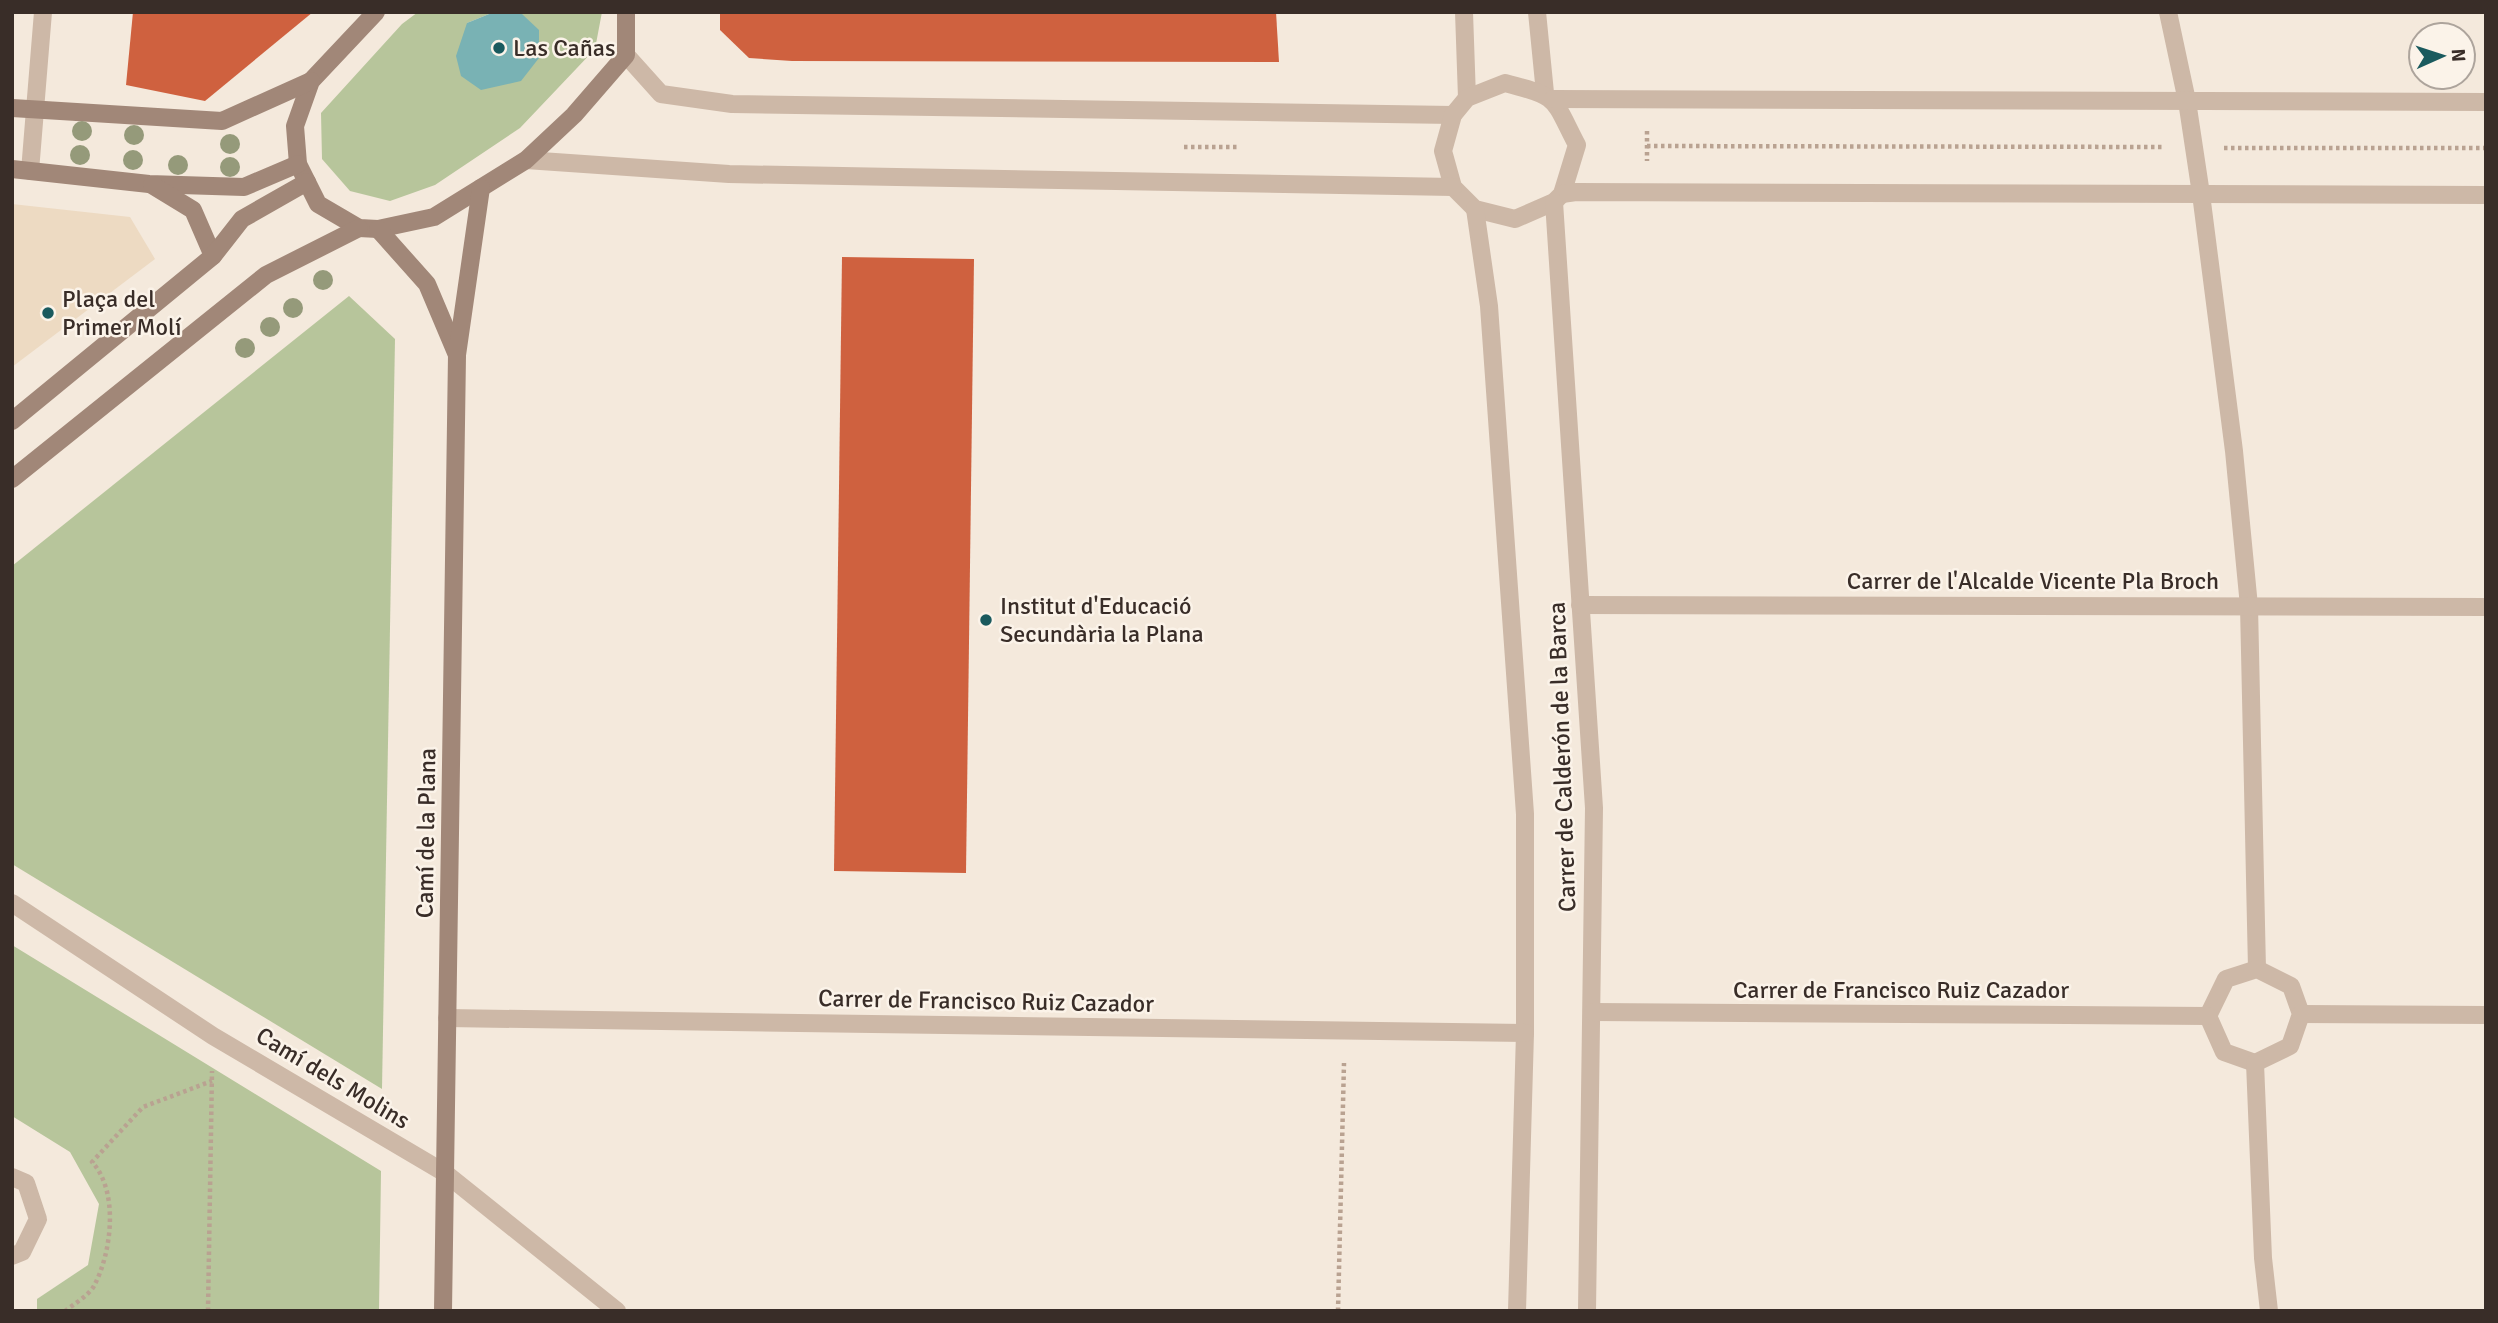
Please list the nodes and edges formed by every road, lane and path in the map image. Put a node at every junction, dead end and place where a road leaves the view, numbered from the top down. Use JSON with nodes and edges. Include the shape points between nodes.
{"nodes":[{"id":1,"x":43,"y":12,"type":"edge"},
{"id":2,"x":376,"y":12,"type":"edge"},
{"id":3,"x":626,"y":12,"type":"edge"},
{"id":4,"x":1464,"y":12,"type":"edge"},
{"id":5,"x":1538,"y":12,"type":"edge"},
{"id":6,"x":2168,"y":12,"type":"edge"},
{"id":7,"x":626,"y":55,"type":"junction"},
{"id":8,"x":311,"y":80,"type":"junction"},
{"id":9,"x":1549,"y":96,"type":"junction"},
{"id":10,"x":1467,"y":98,"type":"junction"},
{"id":11,"x":1646,"y":99,"type":"junction"},
{"id":12,"x":2187,"y":101,"type":"junction"},
{"id":13,"x":2486,"y":102,"type":"edge"},
{"id":14,"x":12,"y":108,"type":"edge"},
{"id":15,"x":35,"y":110,"type":"junction"},
{"id":16,"x":1453,"y":115,"type":"junction"},
{"id":17,"x":1647,"y":146,"type":"junction"},
{"id":18,"x":2194,"y":147,"type":"junction"},
{"id":19,"x":2486,"y":148,"type":"edge"},
{"id":20,"x":526,"y":160,"type":"junction"},
{"id":21,"x":298,"y":164,"type":"junction"},
{"id":22,"x":21,"y":170,"type":"edge"},
{"id":23,"x":307,"y":182,"type":"junction"},
{"id":24,"x":149,"y":184,"type":"junction"},
{"id":25,"x":1453,"y":187,"type":"junction"},
{"id":26,"x":481,"y":188,"type":"junction"},
{"id":27,"x":1648,"y":192,"type":"junction"},
{"id":28,"x":2201,"y":194,"type":"junction"},
{"id":29,"x":2486,"y":195,"type":"edge"},
{"id":30,"x":1558,"y":198,"type":"junction"},
{"id":31,"x":1475,"y":209,"type":"junction"},
{"id":32,"x":359,"y":228,"type":"junction"},
{"id":33,"x":378,"y":229,"type":"junction"},
{"id":34,"x":213,"y":256,"type":"junction"},
{"id":35,"x":457,"y":355,"type":"junction"},
{"id":36,"x":12,"y":421,"type":"edge"},
{"id":37,"x":12,"y":479,"type":"edge"},
{"id":38,"x":1580,"y":605,"type":"junction"},
{"id":39,"x":2249,"y":606,"type":"junction"},
{"id":40,"x":2486,"y":607,"type":"edge"},
{"id":41,"x":12,"y":903,"type":"edge"},
{"id":42,"x":2257,"y":969,"type":"junction"},
{"id":43,"x":1594,"y":1013,"type":"junction"},
{"id":44,"x":2301,"y":1014,"type":"junction"},
{"id":45,"x":2486,"y":1015,"type":"edge"},
{"id":46,"x":2208,"y":1016,"type":"junction"},
{"id":47,"x":447,"y":1018,"type":"junction"},
{"id":48,"x":1345,"y":1030,"type":"junction"},
{"id":49,"x":1525,"y":1033,"type":"junction"},
{"id":50,"x":213,"y":1036,"type":"junction"},
{"id":51,"x":2255,"y":1063,"type":"junction"},
{"id":52,"x":212,"y":1082,"type":"junction"},
{"id":53,"x":445,"y":1173,"type":"junction"},
{"id":54,"x":12,"y":1177,"type":"edge"},
{"id":55,"x":12,"y":1256,"type":"edge"},
{"id":56,"x":65,"y":1311,"type":"edge"},
{"id":57,"x":208,"y":1311,"type":"edge"},
{"id":58,"x":443,"y":1311,"type":"edge"},
{"id":59,"x":617,"y":1311,"type":"edge"},
{"id":60,"x":1339,"y":1311,"type":"edge"},
{"id":61,"x":1517,"y":1311,"type":"edge"},
{"id":62,"x":1587,"y":1311,"type":"edge"},
{"id":63,"x":2269,"y":1311,"type":"edge"}],
"edges":[{"from":1,"to":15,"type":"street"},
{"from":2,"to":8,"type":"street"},
{"from":3,"to":7,"type":"street"},
{"from":4,"to":10,"type":"street"},
{"from":5,"to":9,"type":"street"},
{"from":6,"to":12,"type":"street"},
{"from":7,"to":16,"type":"street","via":[[661,94],[732,104]]},
{"from":7,"to":20,"type":"street","via":[[574,116]]},
{"from":8,"to":15,"type":"street","via":[[222,121]]},
{"from":8,"to":21,"type":"street","via":[[295,126]]},
{"from":9,"to":10,"type":"street","via":[[1505,83]]},
{"from":9,"to":11,"type":"street"},
{"from":9,"to":30,"type":"street","via":[[1577,145]]},
{"from":10,"to":16,"type":"street"},
{"from":11,"to":12,"type":"street"},
{"from":11,"to":17,"type":"path"},
{"from":12,"to":13,"type":"street"},
{"from":12,"to":18,"type":"street"},
{"from":14,"to":15,"type":"street"},
{"from":15,"to":22,"type":"street"},
{"from":16,"to":25,"type":"street","via":[[1443,151]]},
{"from":17,"to":18,"type":"path"},
{"from":17,"to":27,"type":"path"},
{"from":18,"to":19,"type":"path"},
{"from":18,"to":28,"type":"street"},
{"from":20,"to":25,"type":"street","via":[[729,174]]},
{"from":20,"to":26,"type":"street"},
{"from":21,"to":23,"type":"street"},
{"from":21,"to":24,"type":"street","via":[[244,187]]},
{"from":22,"to":24,"type":"street"},
{"from":23,"to":32,"type":"street","via":[[318,204]]},
{"from":23,"to":34,"type":"street","via":[[242,219]]},
{"from":24,"to":34,"type":"street","via":[[193,210]]},
{"from":25,"to":31,"type":"street"},
{"from":26,"to":33,"type":"street","via":[[434,217]]},
{"from":26,"to":35,"type":"street","name":"Camí de la Plana"},
{"from":27,"to":28,"type":"street"},
{"from":27,"to":30,"type":"street"},
{"from":28,"to":29,"type":"street"},
{"from":28,"to":39,"type":"street"},
{"from":30,"to":31,"type":"street","via":[[1515,219]]},
{"from":30,"to":38,"type":"street","name":"Carrer de Calderón de la Barca"},
{"from":31,"to":49,"type":"street","name":"Carrer de Calderón de la Barca","via":[[1489,306],[1525,814]]},
{"from":32,"to":33,"type":"street"},
{"from":32,"to":37,"type":"street","via":[[266,275]]},
{"from":33,"to":35,"type":"street","name":"Camí de la Plana","via":[[427,284]]},
{"from":34,"to":36,"type":"street"},
{"from":35,"to":47,"type":"street","name":"Camí de la Plana"},
{"from":38,"to":39,"type":"street","name":"Carrer de l'Alcalde Vicente Pla Broch"},
{"from":38,"to":43,"type":"street","name":"Carrer de Calderón de la Barca","via":[[1594,808]]},
{"from":39,"to":40,"type":"street","name":"Carrer de l'Alcalde Vicente Pla Broch"},
{"from":39,"to":42,"type":"street"},
{"from":41,"to":50,"type":"street","name":"Camí dels Molins"},
{"from":42,"to":44,"type":"street","via":[[2291,986]]},
{"from":42,"to":46,"type":"street","via":[[2226,979]]},
{"from":43,"to":46,"type":"street","name":"Carrer de Francisco Ruiz Cazador"},
{"from":43,"to":62,"type":"street","name":"Carrer de Calderón de la Barca"},
{"from":44,"to":45,"type":"street"},
{"from":44,"to":51,"type":"street","via":[[2290,1046]]},
{"from":46,"to":51,"type":"street","via":[[2224,1052]]},
{"from":47,"to":48,"type":"street","name":"Carrer de Francisco Ruiz Cazador"},
{"from":47,"to":53,"type":"street","name":"Camí de la Plana"},
{"from":48,"to":49,"type":"street","name":"Carrer de Francisco Ruiz Cazador"},
{"from":48,"to":60,"type":"path"},
{"from":49,"to":61,"type":"street","name":"Carrer de Calderón de la Barca"},
{"from":50,"to":52,"type":"path"},
{"from":50,"to":53,"type":"street","name":"Camí dels Molins"},
{"from":51,"to":63,"type":"street"},
{"from":52,"to":56,"type":"path","via":[[143,1107],[92,1162],[102,1172],[110,1213],[105,1255],[93,1288]]},
{"from":52,"to":57,"type":"path"},
{"from":53,"to":58,"type":"street","name":"Camí de la Plana"},
{"from":53,"to":59,"type":"street","name":"Camí dels Molins"},
{"from":54,"to":55,"type":"street","via":[[26,1184],[38,1219],[22,1252]]}]}
